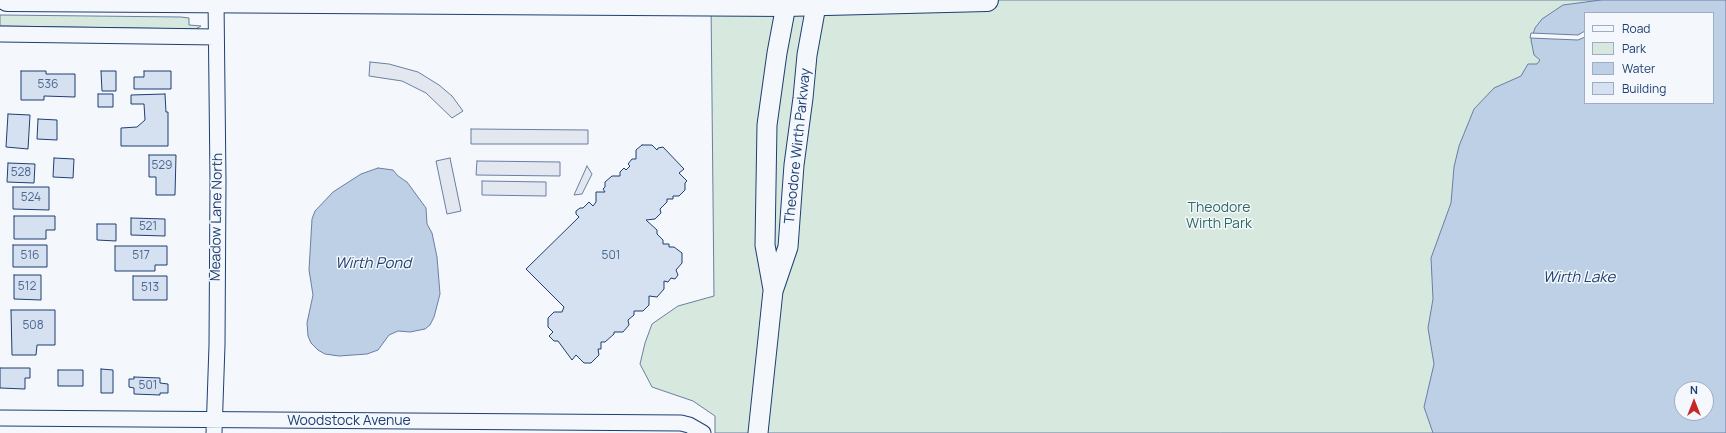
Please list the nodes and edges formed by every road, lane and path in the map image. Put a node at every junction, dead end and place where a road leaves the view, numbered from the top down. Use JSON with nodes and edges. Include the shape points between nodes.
{"nodes":[{"id":1,"x":7,"y":0,"type":"edge"},
{"id":2,"x":987,"y":0,"type":"edge"},
{"id":3,"x":216,"y":1,"type":"edge"},
{"id":4,"x":787,"y":3,"type":"edge"},
{"id":5,"x":816,"y":3,"type":"edge"},
{"id":6,"x":0,"y":34,"type":"edge"},
{"id":7,"x":216,"y":37,"type":"junction"},
{"id":8,"x":773,"y":291,"type":"junction"},
{"id":9,"x":0,"y":418,"type":"edge"},
{"id":10,"x":214,"y":426,"type":"edge"},
{"id":11,"x":461,"y":427,"type":"edge"},
{"id":12,"x":700,"y":431,"type":"edge"},
{"id":13,"x":758,"y":433,"type":"edge"}],
"edges":[{"from":1,"to":3,"type":"main road"},
{"from":2,"to":5,"type":"main road"},
{"from":3,"to":4,"type":"main road"},
{"from":3,"to":7,"type":"street","name":"Meadow Lane North"},
{"from":4,"to":5,"type":"main road"},
{"from":4,"to":8,"type":"street","name":"Theodore Wirth Parkway","via":[[767,125],[765,245]]},
{"from":5,"to":8,"type":"street","name":"Theodore Wirth Parkway","via":[[807,54],[794,165],[788,247]]},
{"from":6,"to":7,"type":"street"},
{"from":7,"to":10,"type":"street","name":"Meadow Lane North","via":[[218,181]]},
{"from":8,"to":13,"type":"street","name":"Theodore Wirth Parkway"},
{"from":9,"to":10,"type":"street","name":"Woodstock Avenue"},
{"from":10,"to":11,"type":"street","name":"Woodstock Avenue"},
{"from":11,"to":12,"type":"street","name":"Woodstock Avenue","via":[[681,424]]}]}
